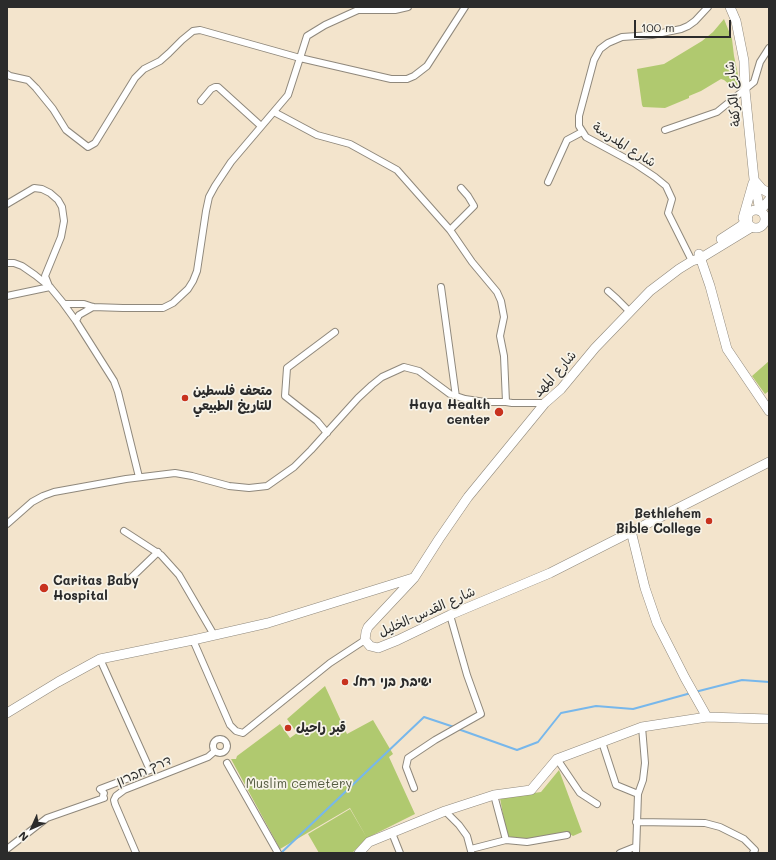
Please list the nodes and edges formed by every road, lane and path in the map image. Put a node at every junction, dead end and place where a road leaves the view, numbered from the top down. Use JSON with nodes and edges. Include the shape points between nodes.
{"nodes":[{"id":1,"x":408,"y":7,"type":"edge"},
{"id":2,"x":465,"y":7,"type":"edge"},
{"id":3,"x":708,"y":7,"type":"edge"},
{"id":4,"x":730,"y":7,"type":"edge"},
{"id":5,"x":355,"y":9,"type":"edge"},
{"id":6,"x":769,"y":48,"type":"edge"},
{"id":7,"x":300,"y":58,"type":"junction"},
{"id":8,"x":7,"y":74,"type":"edge"},
{"id":9,"x":745,"y":90,"type":"junction"},
{"id":10,"x":201,"y":101,"type":"dead end"},
{"id":11,"x":274,"y":112,"type":"junction"},
{"id":12,"x":261,"y":126,"type":"junction"},
{"id":13,"x":665,"y":130,"type":"dead end"},
{"id":14,"x":582,"y":132,"type":"junction"},
{"id":15,"x":754,"y":179,"type":"junction"},
{"id":16,"x":548,"y":182,"type":"dead end"},
{"id":17,"x":461,"y":188,"type":"dead end"},
{"id":18,"x":769,"y":193,"type":"edge"},
{"id":19,"x":769,"y":200,"type":"edge"},
{"id":20,"x":7,"y":204,"type":"edge"},
{"id":21,"x":747,"y":204,"type":"junction"},
{"id":22,"x":765,"y":215,"type":"edge"},
{"id":23,"x":749,"y":221,"type":"junction"},
{"id":24,"x":736,"y":229,"type":"junction"},
{"id":25,"x":450,"y":230,"type":"junction"},
{"id":26,"x":697,"y":257,"type":"junction"},
{"id":27,"x":7,"y":263,"type":"edge"},
{"id":28,"x":50,"y":287,"type":"junction"},
{"id":29,"x":441,"y":287,"type":"dead end"},
{"id":30,"x":608,"y":291,"type":"dead end"},
{"id":31,"x":7,"y":296,"type":"edge"},
{"id":32,"x":63,"y":303,"type":"junction"},
{"id":33,"x":93,"y":307,"type":"junction"},
{"id":34,"x":630,"y":312,"type":"junction"},
{"id":35,"x":76,"y":322,"type":"junction"},
{"id":36,"x":335,"y":332,"type":"dead end"},
{"id":37,"x":456,"y":397,"type":"junction"},
{"id":38,"x":506,"y":402,"type":"junction"},
{"id":39,"x":545,"y":403,"type":"junction"},
{"id":40,"x":767,"y":405,"type":"edge"},
{"id":41,"x":327,"y":433,"type":"junction"},
{"id":42,"x":769,"y":462,"type":"edge"},
{"id":43,"x":139,"y":477,"type":"junction"},
{"id":44,"x":7,"y":524,"type":"edge"},
{"id":45,"x":124,"y":531,"type":"dead end"},
{"id":46,"x":631,"y":531,"type":"junction"},
{"id":47,"x":158,"y":552,"type":"junction"},
{"id":48,"x":131,"y":578,"type":"dead end"},
{"id":49,"x":414,"y":578,"type":"junction"},
{"id":50,"x":450,"y":615,"type":"junction"},
{"id":51,"x":214,"y":635,"type":"junction"},
{"id":52,"x":193,"y":640,"type":"junction"},
{"id":53,"x":365,"y":640,"type":"junction"},
{"id":54,"x":100,"y":659,"type":"junction"},
{"id":55,"x":7,"y":714,"type":"edge"},
{"id":56,"x":707,"y":717,"type":"junction"},
{"id":57,"x":769,"y":720,"type":"edge"},
{"id":58,"x":642,"y":728,"type":"junction"},
{"id":59,"x":602,"y":742,"type":"junction"},
{"id":60,"x":215,"y":751,"type":"dead end"},
{"id":61,"x":557,"y":759,"type":"junction"},
{"id":62,"x":227,"y":763,"type":"dead end"},
{"id":63,"x":414,"y":788,"type":"dead end"},
{"id":64,"x":638,"y":794,"type":"junction"},
{"id":65,"x":494,"y":795,"type":"junction"},
{"id":66,"x":597,"y":804,"type":"dead end"},
{"id":67,"x":445,"y":810,"type":"junction"},
{"id":68,"x":636,"y":822,"type":"junction"},
{"id":69,"x":392,"y":833,"type":"junction"},
{"id":70,"x":568,"y":835,"type":"dead end"},
{"id":71,"x":506,"y":840,"type":"junction"},
{"id":72,"x":7,"y":849,"type":"edge"},
{"id":73,"x":635,"y":850,"type":"edge"},
{"id":74,"x":471,"y":851,"type":"edge"},
{"id":75,"x":136,"y":853,"type":"edge"},
{"id":76,"x":278,"y":853,"type":"edge"},
{"id":77,"x":358,"y":853,"type":"edge"},
{"id":78,"x":400,"y":853,"type":"edge"},
{"id":79,"x":620,"y":853,"type":"edge"},
{"id":80,"x":752,"y":853,"type":"edge"}],
"edges":[{"from":1,"to":5,"type":"street","via":[[395,10]]},
{"from":2,"to":7,"type":"street","via":[[427,66],[407,79],[391,79]]},
{"from":3,"to":14,"type":"street","name":"شارع المدرسة","via":[[695,21],[681,29],[652,35],[622,37],[600,49],[594,60],[579,116]]},
{"from":4,"to":9,"type":"street","name":"شارع الكركفة","via":[[736,21],[744,62]]},
{"from":5,"to":7,"type":"street","via":[[309,34]]},
{"from":6,"to":9,"type":"street","via":[[760,62],[754,82]]},
{"from":7,"to":8,"type":"street","via":[[200,30],[193,31],[160,61],[144,69],[135,78],[95,143],[88,147],[66,130],[53,109],[28,80]]},
{"from":7,"to":11,"type":"street","via":[[288,95]]},
{"from":9,"to":13,"type":"street","via":[[717,112]]},
{"from":9,"to":15,"type":"street","name":"شارع الكركفة"},
{"from":10,"to":12,"type":"street","via":[[211,89],[218,87]]},
{"from":11,"to":12,"type":"street"},
{"from":11,"to":25,"type":"street","via":[[317,135],[350,144],[397,170]]},
{"from":12,"to":33,"type":"street","via":[[223,173],[209,198],[197,271],[182,296],[163,308]]},
{"from":14,"to":16,"type":"street","via":[[568,140]]},
{"from":14,"to":26,"type":"street","name":"شارع المدرسة","via":[[586,137],[634,163],[666,186],[672,199],[668,213]]},
{"from":15,"to":18,"type":"street"},
{"from":15,"to":21,"type":"street"},
{"from":15,"to":22,"type":"street","name":"شارع الكركفة"},
{"from":17,"to":25,"type":"street","via":[[474,206]]},
{"from":19,"to":22,"type":"street"},
{"from":20,"to":28,"type":"street","via":[[34,188],[50,193],[62,207],[64,221],[61,238],[45,276]]},
{"from":21,"to":23,"type":"street"},
{"from":21,"to":24,"type":"street"},
{"from":22,"to":23,"type":"street","via":[[753,211]]},
{"from":22,"to":23,"type":"street","via":[[762,226],[758,228]]},
{"from":23,"to":24,"type":"street"},
{"from":23,"to":26,"type":"street","name":"شارع المهد"},
{"from":24,"to":26,"type":"street"},
{"from":25,"to":38,"type":"street","via":[[497,292],[501,301],[504,317],[500,336],[504,356]]},
{"from":26,"to":34,"type":"street","name":"شارع المهد","via":[[650,291]]},
{"from":26,"to":40,"type":"street","via":[[727,349]]},
{"from":27,"to":28,"type":"street","via":[[22,266]]},
{"from":28,"to":31,"type":"street"},
{"from":28,"to":32,"type":"street"},
{"from":29,"to":37,"type":"street"},
{"from":30,"to":34,"type":"street"},
{"from":32,"to":33,"type":"street"},
{"from":32,"to":35,"type":"street"},
{"from":33,"to":35,"type":"street","via":[[79,315]]},
{"from":34,"to":39,"type":"street","name":"شارع المهد","via":[[595,348],[561,389]]},
{"from":35,"to":43,"type":"street","via":[[114,381]]},
{"from":36,"to":41,"type":"street","via":[[286,368],[285,396],[317,421]]},
{"from":37,"to":38,"type":"street","via":[[485,402]]},
{"from":37,"to":41,"type":"street","via":[[419,371],[404,366],[372,385]]},
{"from":38,"to":39,"type":"street"},
{"from":39,"to":49,"type":"street","name":"شارع المهد","via":[[468,497]]},
{"from":41,"to":43,"type":"street","via":[[294,467],[267,486],[228,486],[175,473]]},
{"from":42,"to":46,"type":"street","name":"شارع القدس-الخليل"},
{"from":43,"to":44,"type":"street","via":[[42,496]]},
{"from":45,"to":47,"type":"street"},
{"from":46,"to":50,"type":"street","name":"شارع القدس-الخليل","via":[[550,573]]},
{"from":46,"to":56,"type":"street","via":[[645,588],[657,623]]},
{"from":47,"to":48,"type":"street"},
{"from":47,"to":51,"type":"street","via":[[179,575]]},
{"from":49,"to":51,"type":"street","via":[[268,623]]},
{"from":49,"to":53,"type":"street","name":"شارع القدس-الخليل","via":[[371,623]]},
{"from":50,"to":53,"type":"street","name":"شارع القدس-الخليل","via":[[378,648],[370,646]]},
{"from":50,"to":63,"type":"street","via":[[481,714],[408,758],[406,767]]},
{"from":51,"to":52,"type":"street"},
{"from":52,"to":53,"type":"street","via":[[230,725],[236,732],[243,734],[330,663]]},
{"from":52,"to":54,"type":"street"},
{"from":54,"to":55,"type":"street"},
{"from":54,"to":72,"type":"street","via":[[150,770],[100,789],[104,793],[104,798],[47,818]]},
{"from":56,"to":57,"type":"street"},
{"from":56,"to":58,"type":"street"},
{"from":58,"to":59,"type":"street"},
{"from":58,"to":64,"type":"street","via":[[646,763]]},
{"from":59,"to":61,"type":"street"},
{"from":59,"to":64,"type":"street","via":[[616,785]]},
{"from":60,"to":75,"type":"street","name":"דרך חברון","via":[[208,757],[124,790],[116,796],[115,804]]},
{"from":61,"to":65,"type":"street","via":[[531,790]]},
{"from":61,"to":66,"type":"street","via":[[580,793]]},
{"from":62,"to":76,"type":"street"},
{"from":64,"to":68,"type":"street"},
{"from":65,"to":67,"type":"street"},
{"from":65,"to":71,"type":"street"},
{"from":67,"to":69,"type":"street"},
{"from":67,"to":74,"type":"street","via":[[467,836]]},
{"from":68,"to":73,"type":"street"},
{"from":68,"to":80,"type":"street","via":[[705,823],[720,826],[744,839],[754,850]]},
{"from":69,"to":77,"type":"street","via":[[369,842]]},
{"from":69,"to":78,"type":"street"},
{"from":70,"to":71,"type":"street","via":[[527,842]]},
{"from":71,"to":74,"type":"street"},
{"from":73,"to":79,"type":"street"}]}
